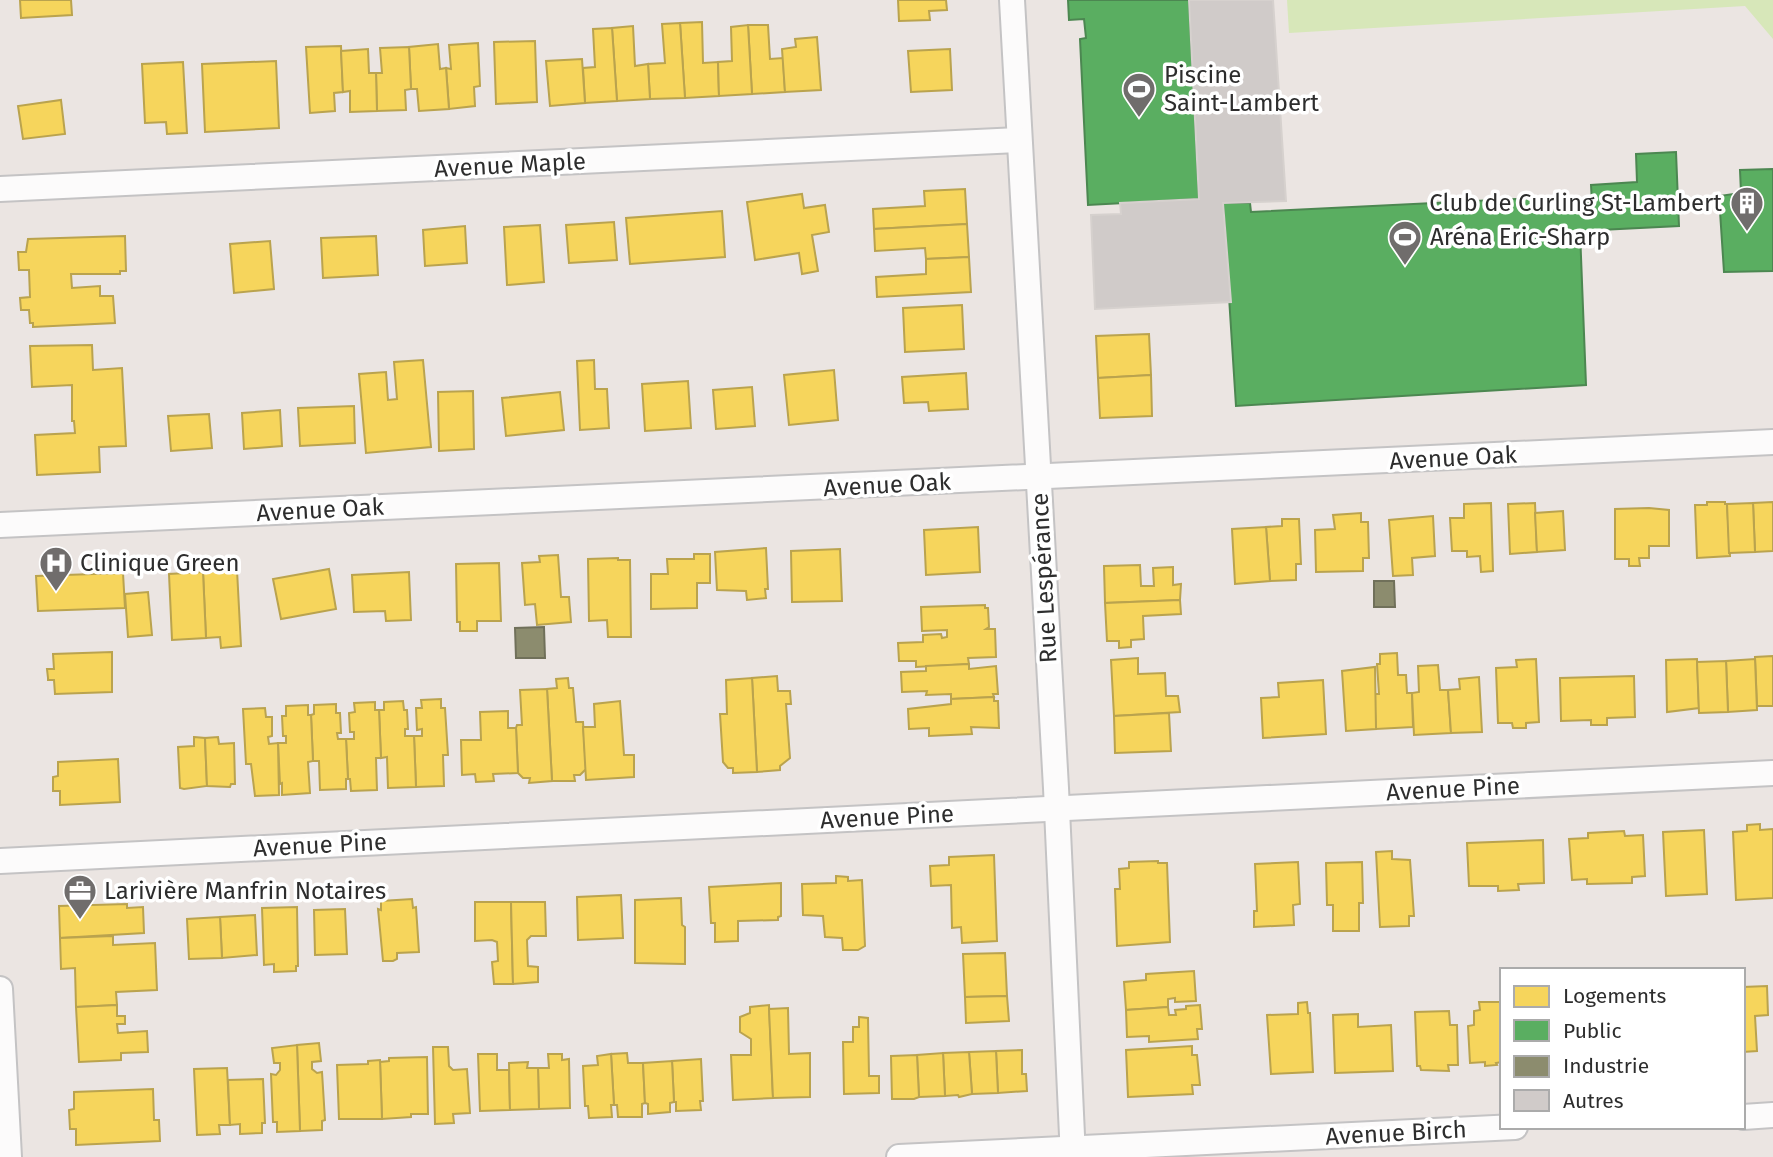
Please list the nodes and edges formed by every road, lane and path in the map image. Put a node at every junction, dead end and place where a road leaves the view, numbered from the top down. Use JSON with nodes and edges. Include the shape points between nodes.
{"nodes":[{"id":1,"x":1012,"y":0,"type":"edge"},
{"id":2,"x":1019,"y":140,"type":"junction"},
{"id":3,"x":0,"y":190,"type":"edge"},
{"id":4,"x":1773,"y":442,"type":"edge"},
{"id":5,"x":1039,"y":478,"type":"junction"},
{"id":6,"x":0,"y":525,"type":"edge"},
{"id":7,"x":1773,"y":774,"type":"edge"},
{"id":8,"x":1057,"y":809,"type":"junction"},
{"id":9,"x":0,"y":861,"type":"edge"},
{"id":10,"x":0,"y":989,"type":"edge"},
{"id":11,"x":1773,"y":1115,"type":"edge"},
{"id":12,"x":1745,"y":1116,"type":"edge"},
{"id":13,"x":1500,"y":1128,"type":"edge"},
{"id":14,"x":1073,"y":1153,"type":"edge"},
{"id":15,"x":9,"y":1157,"type":"edge"},
{"id":16,"x":899,"y":1157,"type":"edge"}],
"edges":[{"from":1,"to":2,"type":"street","name":"Rue Lespérance"},
{"from":2,"to":3,"type":"street","name":"Avenue Maple"},
{"from":2,"to":5,"type":"street","name":"Rue Lespérance"},
{"from":4,"to":5,"type":"street","name":"Avenue Oak"},
{"from":5,"to":6,"type":"street","name":"Avenue Oak"},
{"from":5,"to":8,"type":"street","name":"Rue Lespérance"},
{"from":7,"to":8,"type":"street","name":"Avenue Pine"},
{"from":8,"to":9,"type":"street","name":"Avenue Pine"},
{"from":8,"to":14,"type":"street","name":"Rue Lespérance"},
{"from":10,"to":15,"type":"street"},
{"from":11,"to":12,"type":"street"},
{"from":13,"to":14,"type":"street","name":"Avenue Birch"},
{"from":14,"to":16,"type":"street","name":"Avenue Birch"}]}
